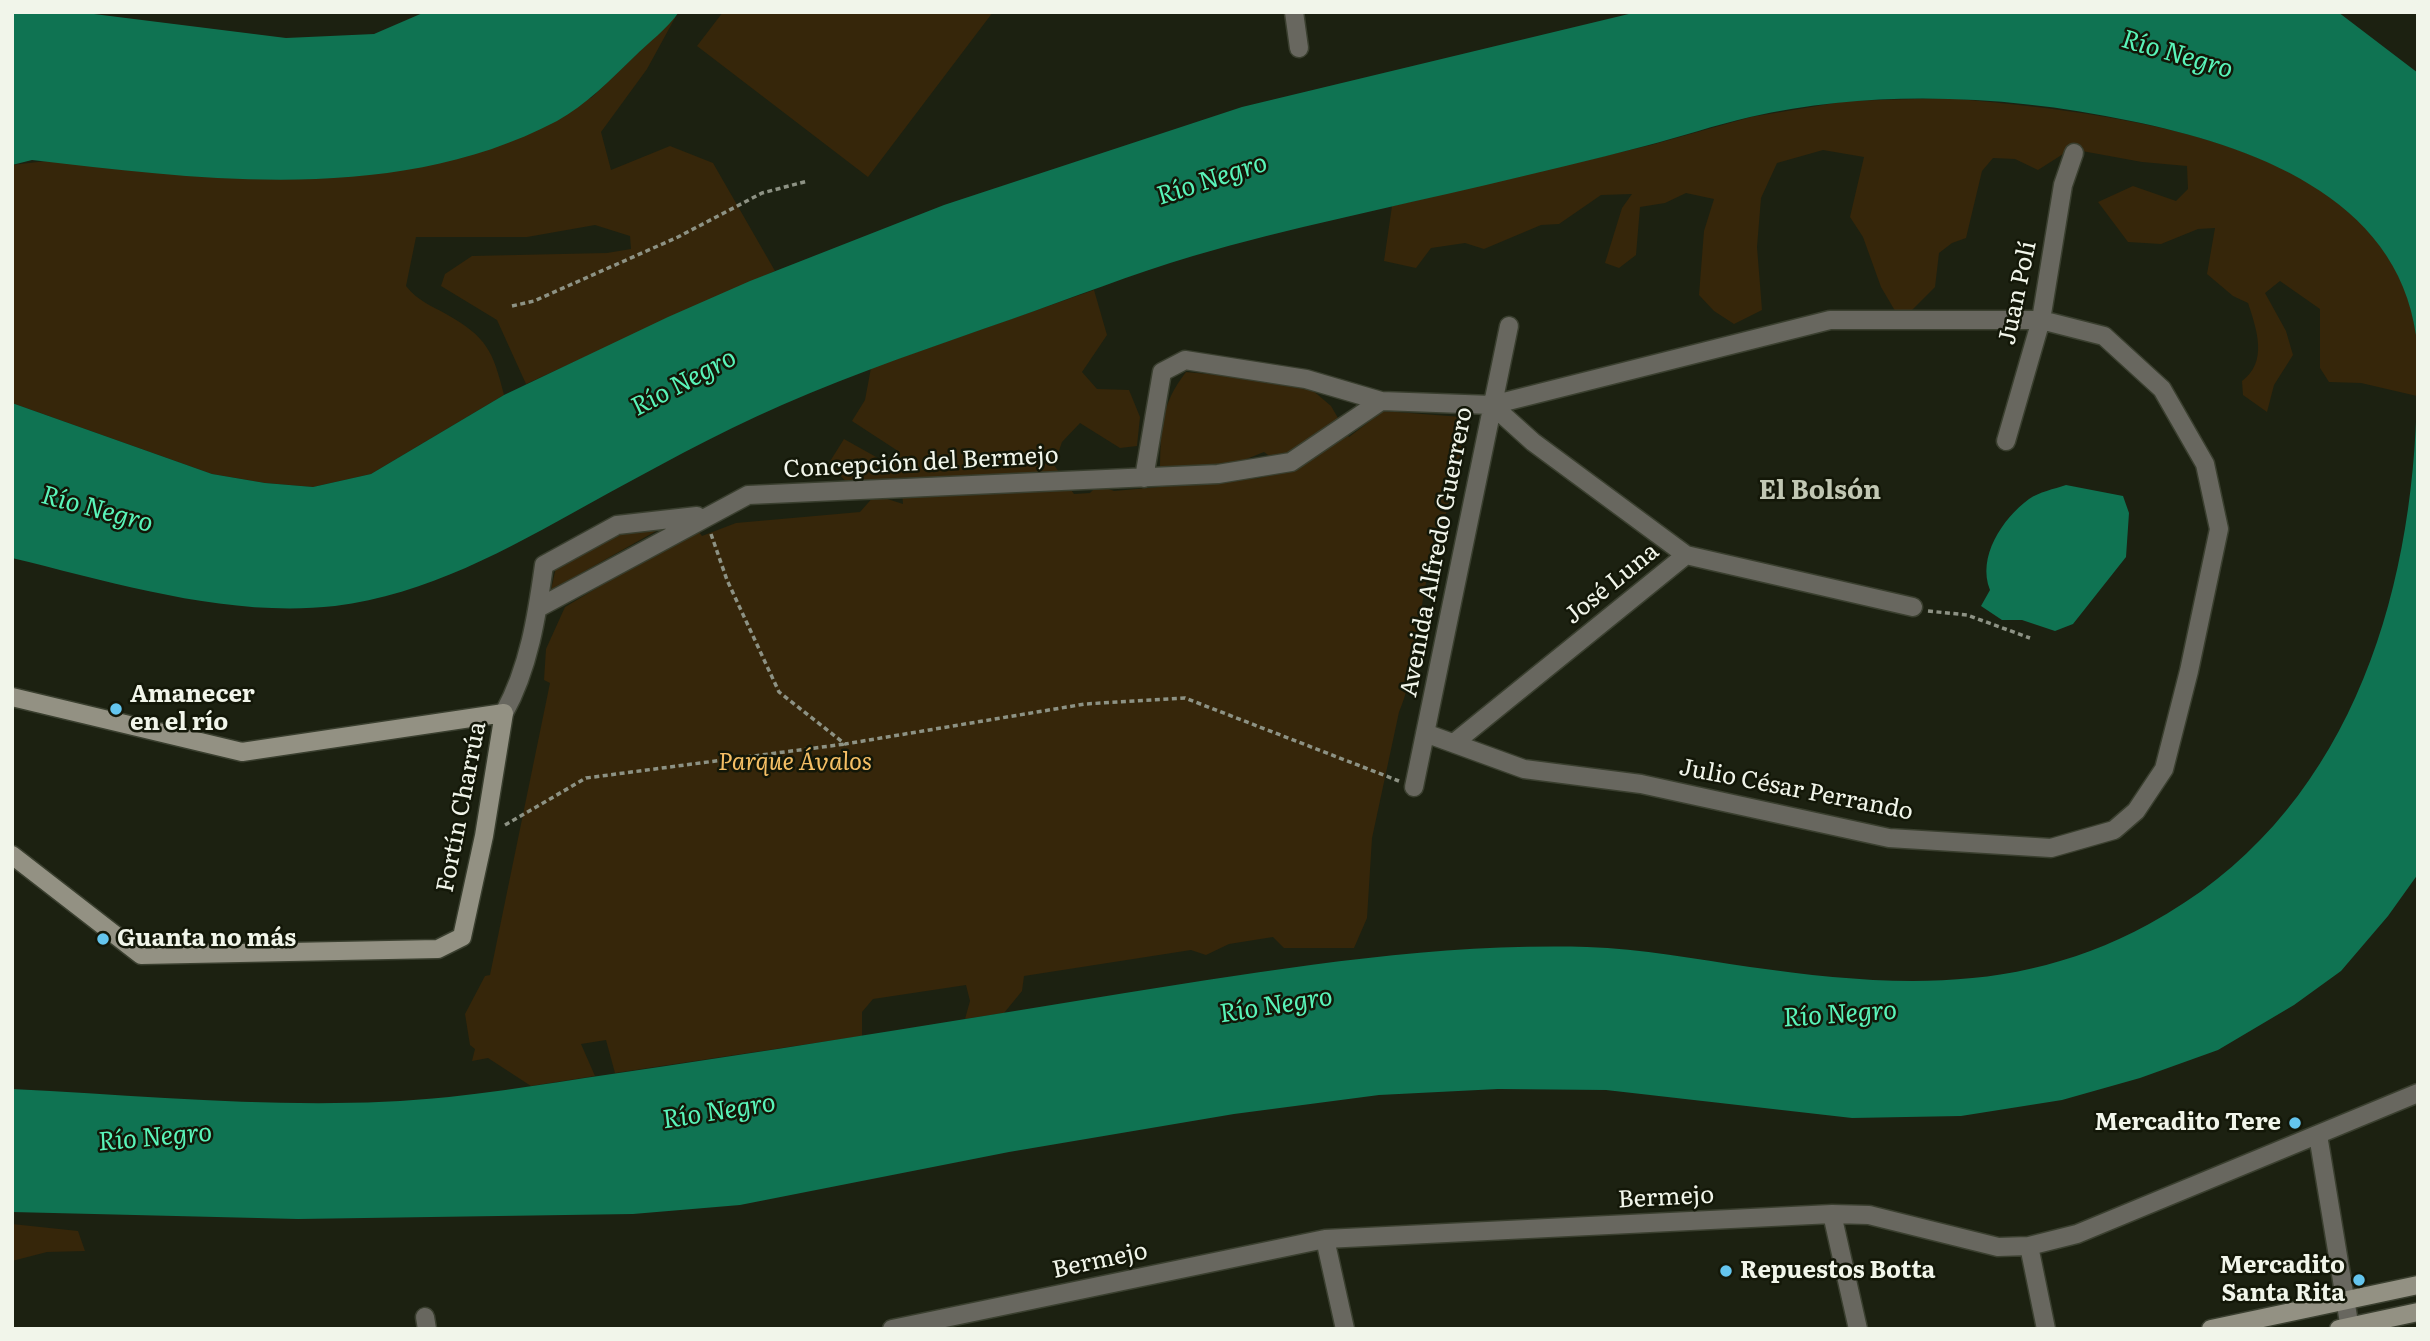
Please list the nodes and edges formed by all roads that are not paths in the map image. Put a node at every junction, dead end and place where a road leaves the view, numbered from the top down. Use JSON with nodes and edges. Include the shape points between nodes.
{"nodes":[{"id":1,"x":1294,"y":12,"type":"edge"},
{"id":2,"x":1299,"y":48,"type":"dead end"},
{"id":3,"x":2074,"y":153,"type":"dead end"},
{"id":4,"x":2041,"y":320,"type":"junction"},
{"id":5,"x":1509,"y":326,"type":"dead end"},
{"id":6,"x":1381,"y":401,"type":"junction"},
{"id":7,"x":1492,"y":405,"type":"junction"},
{"id":8,"x":2006,"y":442,"type":"dead end"},
{"id":9,"x":1144,"y":478,"type":"junction"},
{"id":10,"x":705,"y":516,"type":"junction"},
{"id":11,"x":1686,"y":555,"type":"junction"},
{"id":12,"x":544,"y":565,"type":"joint"},
{"id":13,"x":1913,"y":607,"type":"road end"},
{"id":14,"x":538,"y":608,"type":"junction"},
{"id":15,"x":12,"y":697,"type":"edge"},
{"id":16,"x":504,"y":713,"type":"junction"},
{"id":17,"x":1425,"y":733,"type":"junction"},
{"id":18,"x":1454,"y":743,"type":"junction"},
{"id":19,"x":1414,"y":787,"type":"road end"},
{"id":20,"x":12,"y":855,"type":"edge"},
{"id":21,"x":2418,"y":1093,"type":"edge"},
{"id":22,"x":2318,"y":1135,"type":"junction"},
{"id":23,"x":1832,"y":1214,"type":"junction"},
{"id":24,"x":1325,"y":1239,"type":"junction"},
{"id":25,"x":2028,"y":1246,"type":"junction"},
{"id":26,"x":2418,"y":1285,"type":"edge"},
{"id":27,"x":2346,"y":1301,"type":"junction"},
{"id":28,"x":2418,"y":1312,"type":"edge"},
{"id":29,"x":2346,"y":1328,"type":"edge"},
{"id":30,"x":894,"y":1329,"type":"edge"},
{"id":31,"x":1345,"y":1329,"type":"edge"},
{"id":32,"x":1858,"y":1329,"type":"edge"},
{"id":33,"x":2046,"y":1329,"type":"edge"},
{"id":34,"x":2211,"y":1329,"type":"edge"}],
"edges":[{"from":1,"to":2,"type":"street"},
{"from":3,"to":4,"type":"street","name":"Juan Polí","via":[[2063,185]]},
{"from":4,"to":7,"type":"street","name":"Julio César Perrando","via":[[1830,320]]},
{"from":4,"to":8,"type":"street","name":"Juan Polí"},
{"from":4,"to":18,"type":"street","name":"Julio César Perrando","via":[[2104,336],[2162,389],[2205,464],[2219,529],[2164,769],[2136,811],[2114,830],[2051,848],[1889,838],[1641,784],[1524,769]]},
{"from":5,"to":7,"type":"street","name":"Avenida Alfredo Guerrero"},
{"from":6,"to":7,"type":"street"},
{"from":6,"to":9,"type":"street","name":"Concepción del Bermejo","via":[[1291,462],[1218,474]]},
{"from":6,"to":9,"type":"street","via":[[1306,379],[1185,360],[1162,372]]},
{"from":7,"to":11,"type":"street","via":[[1533,442]]},
{"from":7,"to":17,"type":"street","name":"Avenida Alfredo Guerrero"},
{"from":9,"to":10,"type":"street","name":"Concepción del Bermejo","via":[[748,495]]},
{"from":10,"to":12,"type":"street","name":"Concepción del Bermejo","via":[[617,525]]},
{"from":10,"to":14,"type":"street","name":"Concepción del Bermejo"},
{"from":11,"to":13,"type":"street","name":"José Luna"},
{"from":11,"to":18,"type":"street","name":"José Luna"},
{"from":12,"to":14,"type":"street","name":"Fortín Charrúa"},
{"from":14,"to":16,"type":"street","name":"Fortín Charrúa","via":[[520,686]]},
{"from":15,"to":16,"type":"street","via":[[242,752]]},
{"from":16,"to":20,"type":"street","name":"Fortín Charrúa","via":[[462,937],[438,949],[141,955]]},
{"from":17,"to":18,"type":"street","name":"Julio César Perrando"},
{"from":17,"to":19,"type":"street","name":"Avenida Alfredo Guerrero"},
{"from":21,"to":22,"type":"street","name":"Bermejo"},
{"from":22,"to":25,"type":"street","name":"Bermejo","via":[[2077,1234]]},
{"from":22,"to":27,"type":"street"},
{"from":23,"to":24,"type":"street","name":"Bermejo"},
{"from":23,"to":25,"type":"street","name":"Bermejo","via":[[1868,1214],[1998,1247]]},
{"from":23,"to":32,"type":"street"},
{"from":24,"to":30,"type":"street","name":"Bermejo"},
{"from":24,"to":31,"type":"street"},
{"from":25,"to":33,"type":"street"},
{"from":26,"to":27,"type":"street"},
{"from":27,"to":29,"type":"street"},
{"from":27,"to":34,"type":"street"},
{"from":28,"to":29,"type":"street"}]}
